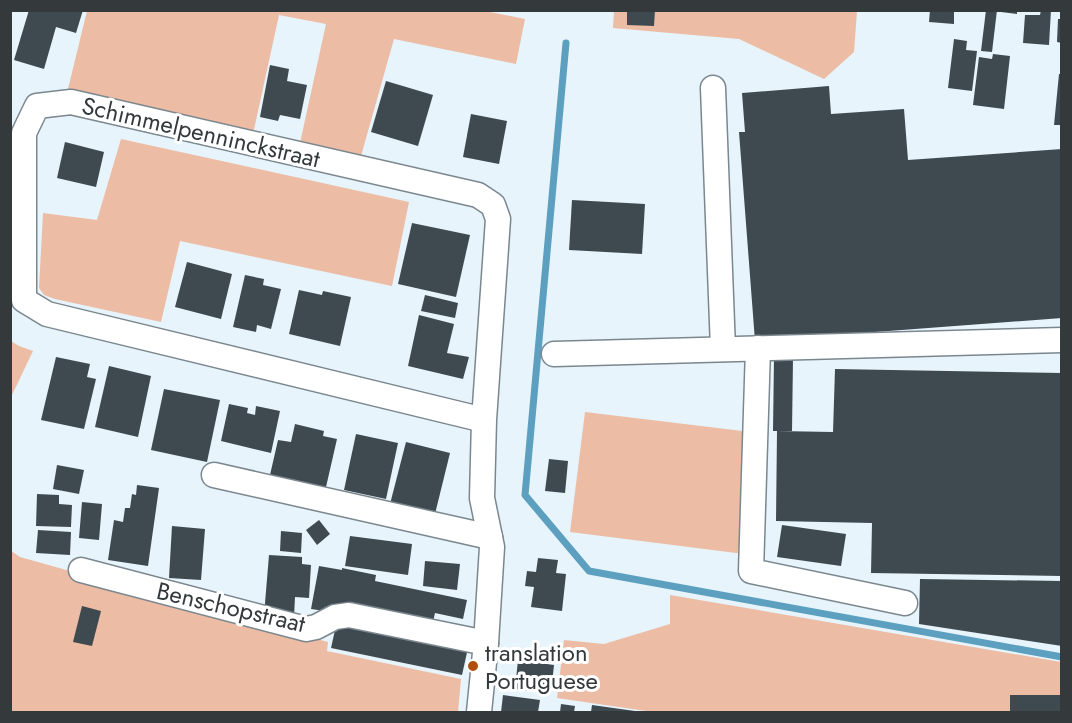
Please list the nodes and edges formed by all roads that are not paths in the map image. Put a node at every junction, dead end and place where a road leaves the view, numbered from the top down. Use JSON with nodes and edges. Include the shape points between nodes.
{"nodes":[{"id":1,"x":713,"y":88,"type":"dead end"},
{"id":2,"x":1062,"y":340,"type":"edge"},
{"id":3,"x":758,"y":348,"type":"junction"},
{"id":4,"x":723,"y":350,"type":"junction"},
{"id":5,"x":554,"y":354,"type":"dead end"},
{"id":6,"x":484,"y":420,"type":"junction"},
{"id":7,"x":214,"y":475,"type":"dead end"},
{"id":8,"x":490,"y":537,"type":"junction"},
{"id":9,"x":81,"y":570,"type":"dead end"},
{"id":10,"x":905,"y":603,"type":"dead end"},
{"id":11,"x":486,"y":643,"type":"junction"},
{"id":12,"x":479,"y":712,"type":"edge"}],
"edges":[{"from":1,"to":4,"type":"street"},
{"from":2,"to":3,"type":"street"},
{"from":3,"to":4,"type":"street"},
{"from":3,"to":10,"type":"street","via":[[750,572]]},
{"from":4,"to":5,"type":"street"},
{"from":6,"to":6,"type":"street","name":"Schimmelpenninckstraat","via":[[47,314],[24,300],[24,134],[37,106],[71,102],[478,195],[493,205],[498,219]]},
{"from":6,"to":8,"type":"street","name":"Schimmelpenninckstraat","via":[[482,498]]},
{"from":7,"to":8,"type":"street"},
{"from":8,"to":11,"type":"street","name":"Schimmelpenninckstraat"},
{"from":9,"to":11,"type":"street","name":"Benschopstraat","via":[[306,630],[349,615]]},
{"from":11,"to":12,"type":"street","name":"Schimmelpenninckstraat"}]}
